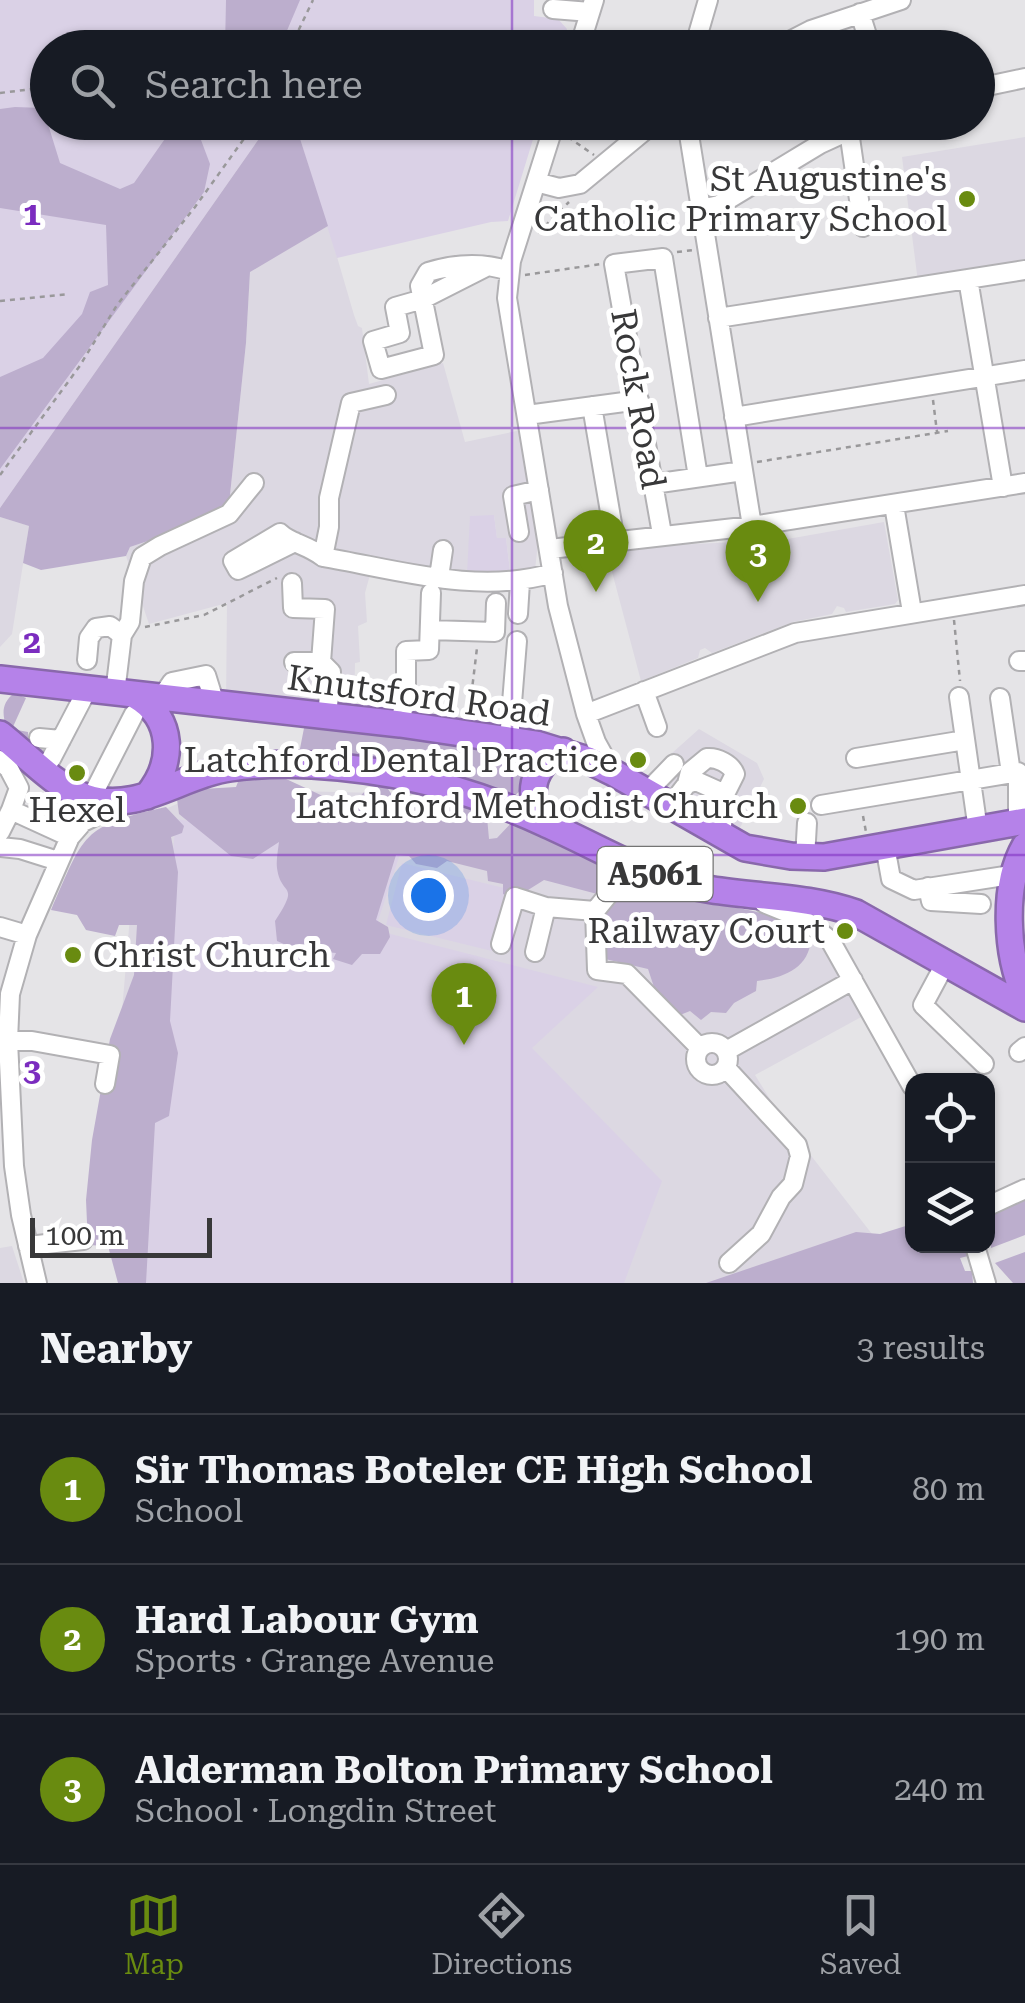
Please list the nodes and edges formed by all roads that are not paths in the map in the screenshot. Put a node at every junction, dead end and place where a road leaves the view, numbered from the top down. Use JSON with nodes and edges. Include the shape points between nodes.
{"nodes":[{"id":1,"x":708,"y":0,"type":"edge"},
{"id":2,"x":901,"y":0,"type":"edge"},
{"id":3,"x":592,"y":6,"type":"edge"},
{"id":4,"x":553,"y":9,"type":"dead end"},
{"id":5,"x":860,"y":13,"type":"junction"},
{"id":6,"x":585,"y":30,"type":"edge"},
{"id":7,"x":699,"y":30,"type":"edge"},
{"id":8,"x":811,"y":30,"type":"edge"},
{"id":9,"x":865,"y":30,"type":"edge"},
{"id":10,"x":1025,"y":78,"type":"edge"},
{"id":11,"x":995,"y":84,"type":"edge"},
{"id":12,"x":550,"y":140,"type":"edge"},
{"id":13,"x":633,"y":140,"type":"edge"},
{"id":14,"x":690,"y":140,"type":"edge"},
{"id":15,"x":833,"y":140,"type":"edge"},
{"id":16,"x":850,"y":140,"type":"edge"},
{"id":17,"x":536,"y":182,"type":"junction"},
{"id":18,"x":701,"y":209,"type":"junction"},
{"id":19,"x":863,"y":228,"type":"dead end"},
{"id":20,"x":1025,"y":270,"type":"edge"},
{"id":21,"x":509,"y":271,"type":"junction"},
{"id":22,"x":968,"y":280,"type":"junction"},
{"id":23,"x":423,"y":299,"type":"junction"},
{"id":24,"x":718,"y":318,"type":"junction"},
{"id":25,"x":1025,"y":370,"type":"edge"},
{"id":26,"x":984,"y":377,"type":"junction"},
{"id":27,"x":386,"y":396,"type":"dead end"},
{"id":28,"x":638,"y":400,"type":"junction"},
{"id":29,"x":592,"y":406,"type":"junction"},
{"id":30,"x":527,"y":416,"type":"junction"},
{"id":31,"x":734,"y":417,"type":"junction"},
{"id":32,"x":743,"y":468,"type":"junction"},
{"id":33,"x":698,"y":476,"type":"junction"},
{"id":34,"x":254,"y":483,"type":"dead end"},
{"id":35,"x":1025,"y":483,"type":"edge"},
{"id":36,"x":653,"y":484,"type":"junction"},
{"id":37,"x":1002,"y":487,"type":"junction"},
{"id":38,"x":539,"y":490,"type":"junction"},
{"id":39,"x":894,"y":505,"type":"junction"},
{"id":40,"x":752,"y":526,"type":"junction"},
{"id":41,"x":520,"y":532,"type":"dead end"},
{"id":42,"x":662,"y":534,"type":"junction"},
{"id":43,"x":615,"y":541,"type":"junction"},
{"id":44,"x":295,"y":542,"type":"dead end"},
{"id":45,"x":550,"y":549,"type":"junction"},
{"id":46,"x":443,"y":550,"type":"dead end"},
{"id":47,"x":323,"y":556,"type":"junction"},
{"id":48,"x":553,"y":572,"type":"junction"},
{"id":49,"x":284,"y":581,"type":"road end"},
{"id":50,"x":520,"y":582,"type":"junction"},
{"id":51,"x":435,"y":586,"type":"junction"},
{"id":52,"x":1025,"y":595,"type":"edge"},
{"id":53,"x":496,"y":603,"type":"dead end"},
{"id":54,"x":912,"y":612,"type":"junction"},
{"id":55,"x":518,"y":614,"type":"dead end"},
{"id":56,"x":430,"y":630,"type":"junction"},
{"id":57,"x":122,"y":635,"type":"junction"},
{"id":58,"x":516,"y":641,"type":"dead end"},
{"id":59,"x":87,"y":660,"type":"dead end"},
{"id":60,"x":294,"y":662,"type":"dead end"},
{"id":61,"x":321,"y":662,"type":"junction"},
{"id":62,"x":4,"y":685,"type":"edge"},
{"id":63,"x":88,"y":690,"type":"junction"},
{"id":64,"x":644,"y":691,"type":"junction"},
{"id":65,"x":959,"y":697,"type":"road end"},
{"id":66,"x":1000,"y":698,"type":"dead end"},
{"id":67,"x":137,"y":700,"type":"junction"},
{"id":68,"x":586,"y":714,"type":"junction"},
{"id":69,"x":327,"y":716,"type":"junction"},
{"id":70,"x":400,"y":724,"type":"junction"},
{"id":71,"x":657,"y":727,"type":"dead end"},
{"id":72,"x":39,"y":738,"type":"dead end"},
{"id":73,"x":2,"y":740,"type":"edge"},
{"id":74,"x":61,"y":740,"type":"junction"},
{"id":75,"x":509,"y":740,"type":"junction"},
{"id":76,"x":964,"y":740,"type":"junction"},
{"id":77,"x":563,"y":751,"type":"junction"},
{"id":78,"x":856,"y":758,"type":"dead end"},
{"id":79,"x":52,"y":759,"type":"dead end"},
{"id":80,"x":674,"y":764,"type":"dead end"},
{"id":81,"x":612,"y":772,"type":"junction"},
{"id":82,"x":1012,"y":773,"type":"junction"},
{"id":83,"x":970,"y":780,"type":"junction"},
{"id":84,"x":687,"y":784,"type":"junction"},
{"id":85,"x":66,"y":788,"type":"junction"},
{"id":86,"x":646,"y":792,"type":"junction"},
{"id":87,"x":726,"y":794,"type":"junction"},
{"id":88,"x":91,"y":798,"type":"junction"},
{"id":89,"x":139,"y":799,"type":"junction"},
{"id":90,"x":495,"y":803,"type":"junction"},
{"id":91,"x":670,"y":806,"type":"junction"},
{"id":92,"x":821,"y":806,"type":"dead end"},
{"id":93,"x":11,"y":810,"type":"junction"},
{"id":94,"x":806,"y":823,"type":"dead end"},
{"id":95,"x":546,"y":824,"type":"junction"},
{"id":96,"x":978,"y":830,"type":"junction"},
{"id":97,"x":1023,"y":830,"type":"edge"},
{"id":98,"x":0,"y":832,"type":"edge"},
{"id":99,"x":72,"y":833,"type":"junction"},
{"id":100,"x":721,"y":836,"type":"junction"},
{"id":101,"x":0,"y":846,"type":"edge"},
{"id":102,"x":877,"y":847,"type":"junction"},
{"id":103,"x":745,"y":848,"type":"junction"},
{"id":104,"x":805,"y":858,"type":"junction"},
{"id":105,"x":58,"y":861,"type":"junction"},
{"id":106,"x":624,"y":861,"type":"junction"},
{"id":107,"x":1020,"y":874,"type":"edge"},
{"id":108,"x":928,"y":887,"type":"junction"},
{"id":109,"x":742,"y":895,"type":"junction"},
{"id":110,"x":982,"y":904,"type":"dead end"},
{"id":111,"x":546,"y":906,"type":"junction"},
{"id":112,"x":594,"y":910,"type":"junction"},
{"id":113,"x":0,"y":927,"type":"edge"},
{"id":114,"x":28,"y":935,"type":"junction"},
{"id":115,"x":501,"y":944,"type":"dead end"},
{"id":116,"x":535,"y":952,"type":"dead end"},
{"id":117,"x":945,"y":964,"type":"junction"},
{"id":118,"x":853,"y":980,"type":"junction"},
{"id":119,"x":1025,"y":996,"type":"edge"},
{"id":120,"x":1025,"y":1008,"type":"edge"},
{"id":121,"x":4,"y":1015,"type":"edge"},
{"id":122,"x":8,"y":1041,"type":"junction"},
{"id":123,"x":700,"y":1048,"type":"junction"},
{"id":124,"x":726,"y":1060,"type":"junction"},
{"id":125,"x":984,"y":1064,"type":"dead end"},
{"id":126,"x":905,"y":1073,"type":"edge"},
{"id":127,"x":105,"y":1084,"type":"dead end"},
{"id":128,"x":6,"y":1125,"type":"edge"},
{"id":129,"x":1025,"y":1188,"type":"edge"},
{"id":130,"x":995,"y":1203,"type":"edge"},
{"id":131,"x":83,"y":1240,"type":"dead end"},
{"id":132,"x":28,"y":1246,"type":"junction"},
{"id":133,"x":977,"y":1253,"type":"edge"},
{"id":134,"x":729,"y":1263,"type":"dead end"},
{"id":135,"x":37,"y":1283,"type":"edge"},
{"id":136,"x":986,"y":1283,"type":"edge"}],
"edges":[{"from":1,"to":7,"type":"street"},
{"from":2,"to":5,"type":"street"},
{"from":3,"to":4,"type":"street"},
{"from":3,"to":6,"type":"street"},
{"from":5,"to":8,"type":"street"},
{"from":5,"to":9,"type":"street"},
{"from":10,"to":11,"type":"street"},
{"from":12,"to":17,"type":"street"},
{"from":13,"to":17,"type":"street","via":[[573,187]]},
{"from":14,"to":18,"type":"street"},
{"from":15,"to":18,"type":"street"},
{"from":16,"to":19,"type":"street"},
{"from":17,"to":21,"type":"street"},
{"from":18,"to":24,"type":"street"},
{"from":20,"to":22,"type":"street"},
{"from":21,"to":23,"type":"street","via":[[451,265],[428,272],[420,286]]},
{"from":21,"to":30,"type":"street","via":[[508,306]]},
{"from":22,"to":24,"type":"street"},
{"from":22,"to":26,"type":"street"},
{"from":23,"to":23,"type":"street","via":[[434,355],[381,370],[374,341],[400,334],[395,307]]},
{"from":24,"to":31,"type":"street"},
{"from":25,"to":26,"type":"street"},
{"from":26,"to":31,"type":"street"},
{"from":26,"to":37,"type":"street"},
{"from":27,"to":47,"type":"street","via":[[351,403]]},
{"from":28,"to":29,"type":"street"},
{"from":28,"to":33,"type":"street","name":"Rock Road","via":[[614,264],[662,258]]},
{"from":28,"to":36,"type":"street","name":"Rock Road"},
{"from":29,"to":30,"type":"street"},
{"from":29,"to":43,"type":"street"},
{"from":30,"to":38,"type":"street"},
{"from":31,"to":32,"type":"street"},
{"from":32,"to":33,"type":"street"},
{"from":32,"to":40,"type":"street"},
{"from":33,"to":36,"type":"street"},
{"from":34,"to":57,"type":"street","via":[[229,514],[142,557]]},
{"from":35,"to":37,"type":"street"},
{"from":36,"to":42,"type":"street","name":"Rock Road"},
{"from":37,"to":39,"type":"street"},
{"from":38,"to":41,"type":"street","via":[[513,496]]},
{"from":38,"to":45,"type":"street"},
{"from":39,"to":40,"type":"street"},
{"from":39,"to":54,"type":"street"},
{"from":40,"to":42,"type":"street"},
{"from":42,"to":43,"type":"street"},
{"from":43,"to":45,"type":"street"},
{"from":44,"to":47,"type":"street"},
{"from":45,"to":48,"type":"street"},
{"from":46,"to":51,"type":"street"},
{"from":47,"to":51,"type":"street"},
{"from":48,"to":50,"type":"street"},
{"from":48,"to":68,"type":"street"},
{"from":49,"to":61,"type":"street","via":[[293,608],[325,609]]},
{"from":50,"to":51,"type":"street"},
{"from":50,"to":55,"type":"street"},
{"from":51,"to":56,"type":"street"},
{"from":52,"to":54,"type":"street"},
{"from":53,"to":56,"type":"street","via":[[495,632]]},
{"from":54,"to":64,"type":"street","via":[[795,633]]},
{"from":56,"to":70,"type":"street","via":[[429,650],[406,650]]},
{"from":57,"to":59,"type":"street","via":[[110,626],[96,628]]},
{"from":57,"to":67,"type":"street"},
{"from":58,"to":75,"type":"street"},
{"from":60,"to":61,"type":"street"},
{"from":61,"to":69,"type":"street","via":[[331,672]]},
{"from":62,"to":63,"type":"highway","name":"Knutsford Road","number":"A5061"},
{"from":63,"to":67,"type":"highway","name":"Knutsford Road","number":"A5061"},
{"from":63,"to":74,"type":"street"},
{"from":64,"to":68,"type":"street"},
{"from":64,"to":71,"type":"street"},
{"from":65,"to":76,"type":"street"},
{"from":66,"to":82,"type":"street"},
{"from":67,"to":69,"type":"highway","name":"Knutsford Road","number":"A5061"},
{"from":67,"to":88,"type":"street"},
{"from":67,"to":89,"type":"highway","via":[[154,708],[165,730],[160,774]]},
{"from":68,"to":77,"type":"street","via":[[584,737]]},
{"from":68,"to":81,"type":"street"},
{"from":69,"to":70,"type":"highway","name":"Knutsford Road","number":"A5061"},
{"from":70,"to":75,"type":"highway","name":"Knutsford Road","number":"A5061"},
{"from":72,"to":74,"type":"street"},
{"from":73,"to":85,"type":"highway","number":"A5061"},
{"from":73,"to":93,"type":"street","via":[[19,788]]},
{"from":74,"to":79,"type":"street"},
{"from":75,"to":77,"type":"highway","name":"Knutsford Road","number":"A5061"},
{"from":75,"to":90,"type":"highway","via":[[524,758],[525,782],[517,795]]},
{"from":76,"to":78,"type":"street"},
{"from":76,"to":83,"type":"street"},
{"from":77,"to":81,"type":"highway","name":"Knutsford Road","number":"A5061"},
{"from":77,"to":95,"type":"highway","via":[[534,778],[536,806]]},
{"from":80,"to":86,"type":"street"},
{"from":81,"to":86,"type":"highway","name":"Knutsford Road","number":"A5061"},
{"from":82,"to":83,"type":"street"},
{"from":82,"to":97,"type":"street","via":[[1018,772]]},
{"from":83,"to":92,"type":"street"},
{"from":83,"to":96,"type":"street"},
{"from":84,"to":87,"type":"street","via":[[705,782]]},
{"from":84,"to":87,"type":"street","via":[[690,772],[714,758],[735,774]]},
{"from":84,"to":91,"type":"street"},
{"from":85,"to":88,"type":"highway","number":"A5061"},
{"from":85,"to":99,"type":"street","via":[[75,807]]},
{"from":86,"to":91,"type":"highway","name":"Knutsford Road","number":"A5061"},
{"from":87,"to":100,"type":"street"},
{"from":88,"to":89,"type":"highway","number":"A5061"},
{"from":89,"to":90,"type":"highway","number":"A5061","via":[[224,769],[296,764],[396,775]]},
{"from":89,"to":99,"type":"street","via":[[94,816]]},
{"from":90,"to":95,"type":"highway","number":"A5061"},
{"from":91,"to":100,"type":"highway","name":"Knutsford Road","number":"A5061"},
{"from":93,"to":98,"type":"street"},
{"from":93,"to":99,"type":"street"},
{"from":94,"to":104,"type":"street"},
{"from":95,"to":106,"type":"highway","number":"A5061"},
{"from":96,"to":97,"type":"highway","number":"A5061"},
{"from":96,"to":102,"type":"highway","number":"A5061"},
{"from":97,"to":107,"type":"highway"},
{"from":99,"to":105,"type":"street"},
{"from":100,"to":103,"type":"highway","name":"Knutsford Road","number":"A5061"},
{"from":101,"to":105,"type":"street"},
{"from":102,"to":104,"type":"highway","number":"A5061"},
{"from":102,"to":108,"type":"street","via":[[891,879],[914,890]]},
{"from":103,"to":104,"type":"highway","name":"Knutsford Road","number":"A5061"},
{"from":103,"to":109,"type":"highway","number":"A5061","via":[[754,863]]},
{"from":105,"to":114,"type":"street"},
{"from":106,"to":109,"type":"highway","number":"A5061","via":[[664,878]]},
{"from":106,"to":112,"type":"street"},
{"from":107,"to":108,"type":"street"},
{"from":107,"to":119,"type":"highway","via":[[1012,947]]},
{"from":108,"to":110,"type":"street","via":[[931,901]]},
{"from":109,"to":117,"type":"highway","number":"A5061","via":[[840,907]]},
{"from":109,"to":118,"type":"street","via":[[812,924],[830,940]]},
{"from":111,"to":112,"type":"street"},
{"from":111,"to":115,"type":"street","via":[[515,898]]},
{"from":111,"to":116,"type":"street"},
{"from":112,"to":123,"type":"street","via":[[597,970],[627,974]]},
{"from":113,"to":114,"type":"street"},
{"from":114,"to":121,"type":"street"},
{"from":117,"to":120,"type":"highway","number":"A5061"},
{"from":117,"to":125,"type":"street","via":[[923,1005]]},
{"from":118,"to":124,"type":"street"},
{"from":118,"to":126,"type":"street"},
{"from":121,"to":122,"type":"street"},
{"from":122,"to":127,"type":"street","via":[[110,1055]]},
{"from":122,"to":128,"type":"street"},
{"from":123,"to":124,"type":"street","via":[[714,1043]]},
{"from":123,"to":124,"type":"street","via":[[695,1058],[702,1073],[712,1076]]},
{"from":124,"to":134,"type":"street","via":[[800,1156],[793,1184],[761,1234]]},
{"from":128,"to":132,"type":"street"},
{"from":129,"to":130,"type":"street"},
{"from":131,"to":132,"type":"street"},
{"from":132,"to":135,"type":"street"},
{"from":133,"to":136,"type":"street"}]}
